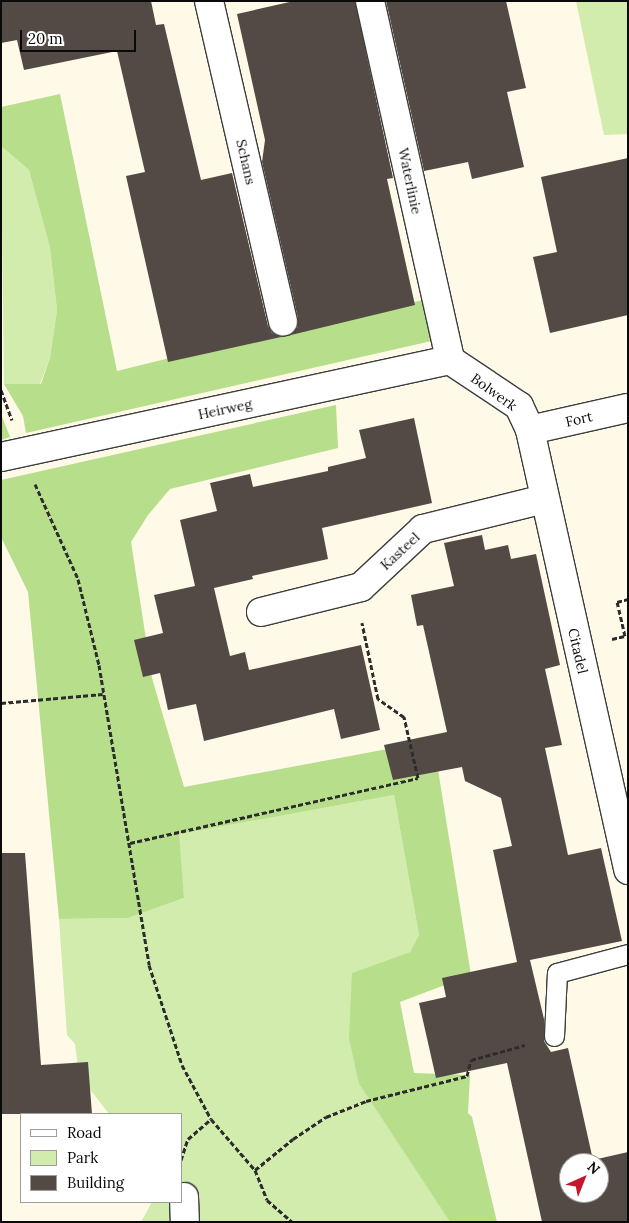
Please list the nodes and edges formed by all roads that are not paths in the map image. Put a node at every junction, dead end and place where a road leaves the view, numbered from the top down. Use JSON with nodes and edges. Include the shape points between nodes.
{"nodes":[{"id":1,"x":209,"y":1,"type":"edge"},
{"id":2,"x":370,"y":1,"type":"edge"},
{"id":3,"x":283,"y":322,"type":"dead end"},
{"id":4,"x":450,"y":360,"type":"junction"},
{"id":5,"x":628,"y":408,"type":"edge"},
{"id":6,"x":530,"y":430,"type":"junction"},
{"id":7,"x":10,"y":455,"type":"edge"},
{"id":8,"x":544,"y":499,"type":"junction"},
{"id":9,"x":261,"y":612,"type":"dead end"},
{"id":10,"x":628,"y":870,"type":"edge"},
{"id":11,"x":628,"y":954,"type":"edge"},
{"id":12,"x":554,"y":1036,"type":"road end"}],
"edges":[{"from":1,"to":3,"type":"street","name":"Schans"},
{"from":2,"to":4,"type":"street","name":"Waterlinie"},
{"from":4,"to":6,"type":"street","name":"Bolwerk","via":[[519,406]]},
{"from":4,"to":7,"type":"street","name":"Heirweg"},
{"from":5,"to":6,"type":"street","name":"Fort"},
{"from":6,"to":8,"type":"street","name":"Citadel"},
{"from":8,"to":9,"type":"street","name":"Kasteel","via":[[423,529],[361,587]]},
{"from":8,"to":10,"type":"street","name":"Citadel"},
{"from":11,"to":12,"type":"lane","via":[[557,974]]}]}
